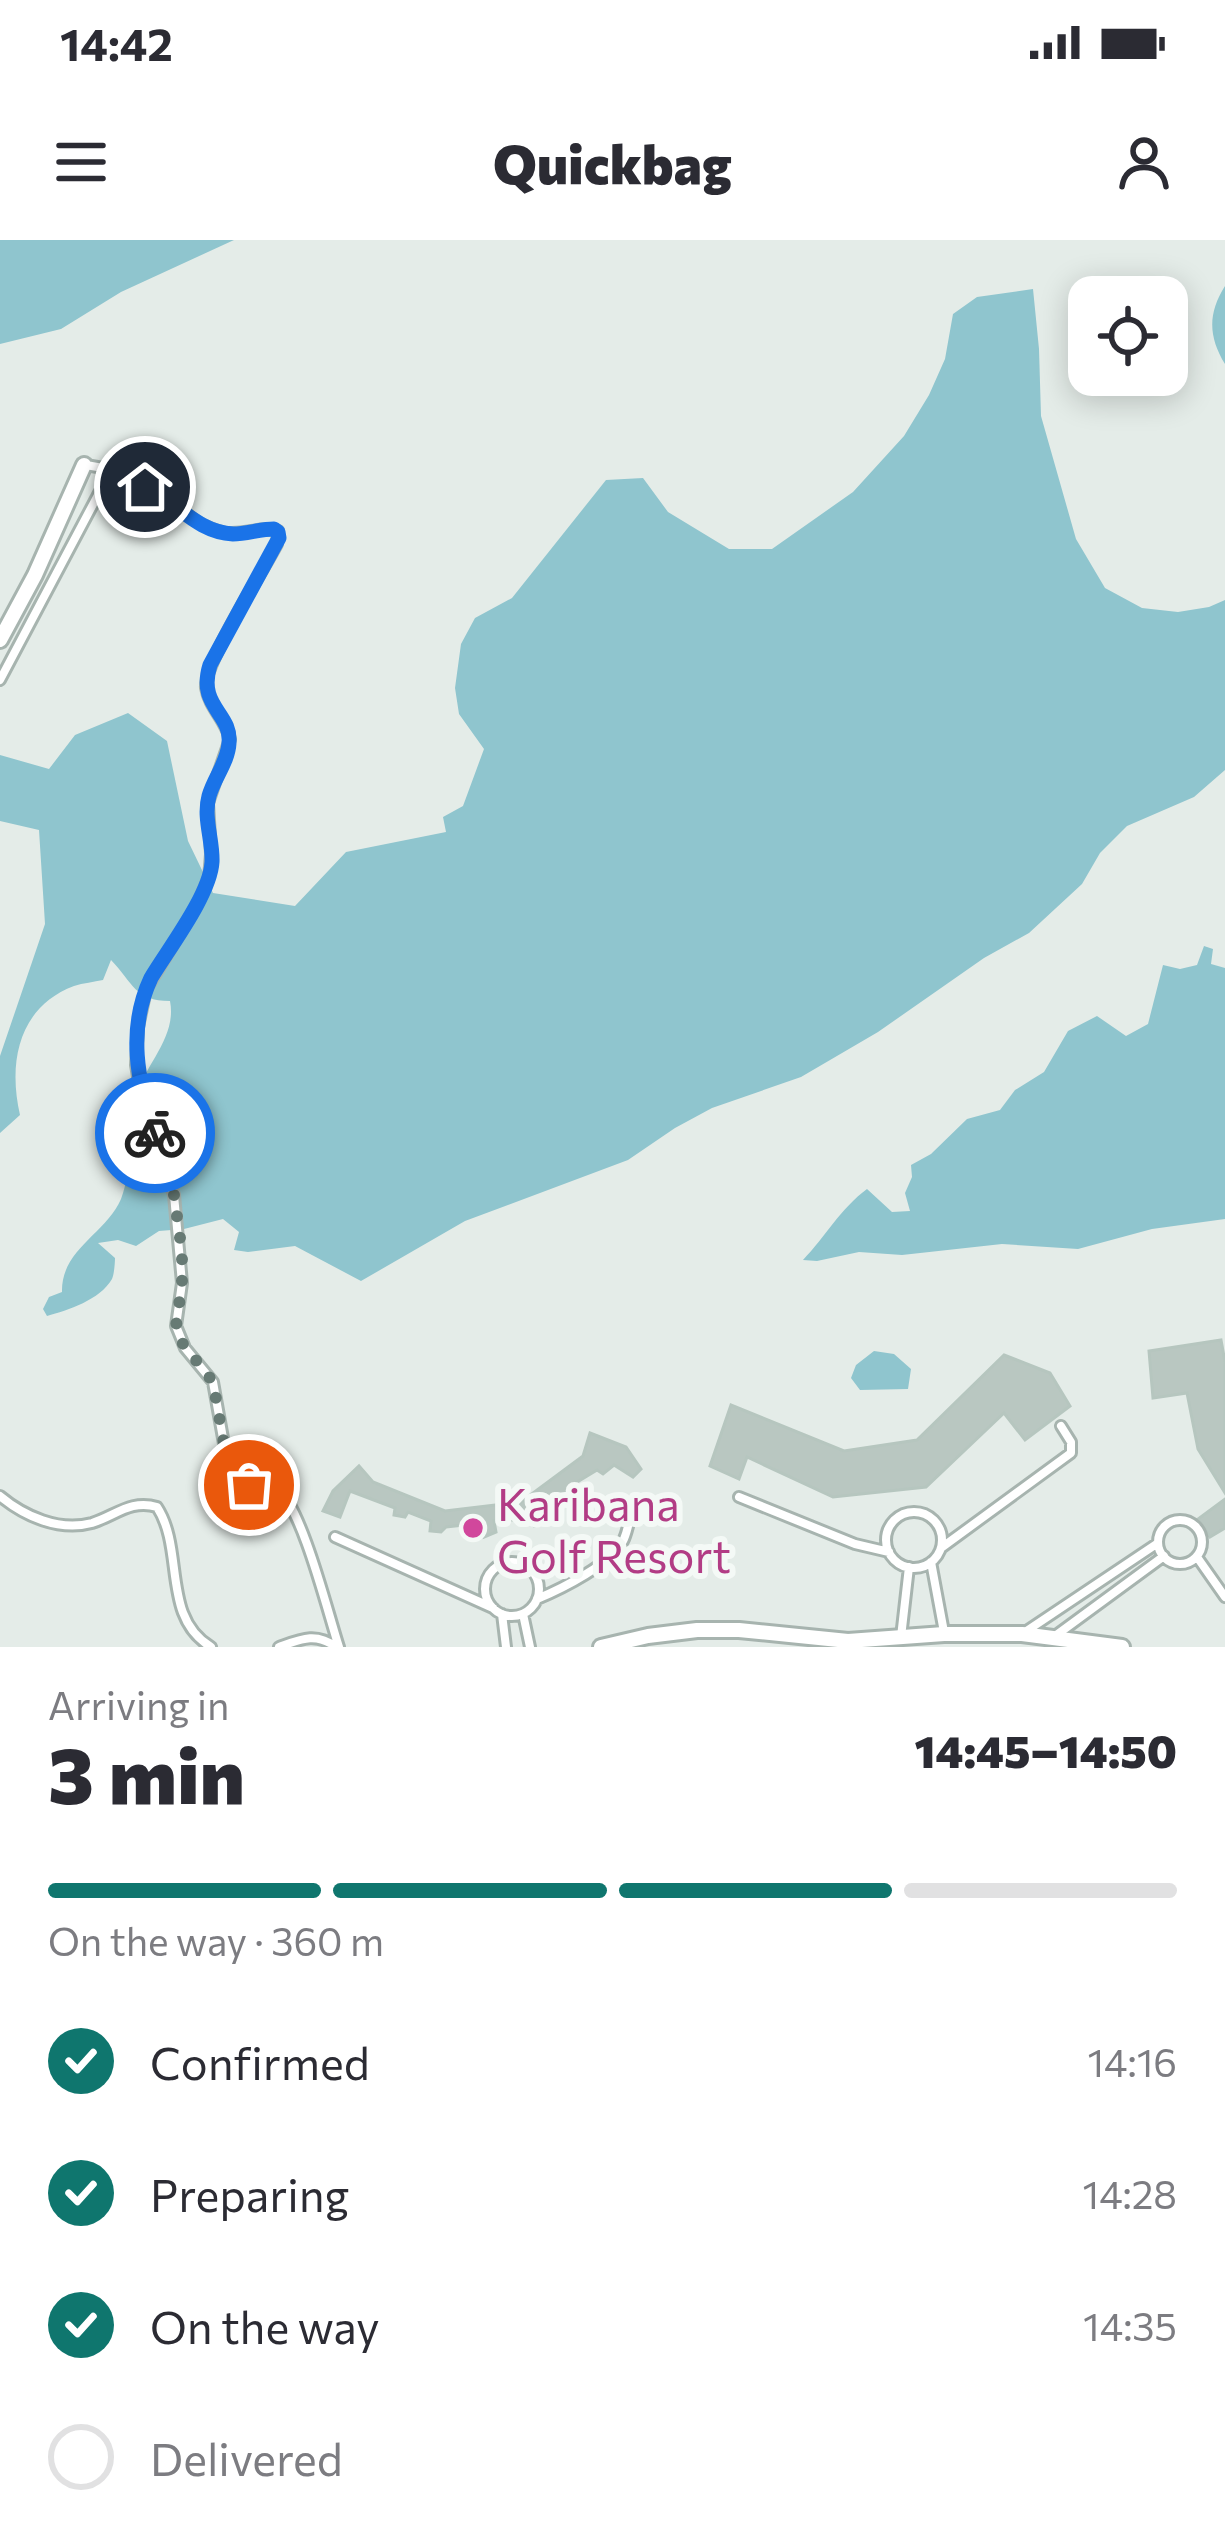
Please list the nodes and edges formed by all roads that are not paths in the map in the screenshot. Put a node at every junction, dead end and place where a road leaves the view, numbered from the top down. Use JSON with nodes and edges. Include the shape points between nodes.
{"nodes":[{"id":1,"x":84,"y":465,"type":"joint"},
{"id":2,"x":111,"y":483,"type":"junction"},
{"id":3,"x":0,"y":640,"type":"edge"},
{"id":4,"x":0,"y":680,"type":"edge"},
{"id":5,"x":1061,"y":1426,"type":"dead end"},
{"id":6,"x":0,"y":1496,"type":"edge"},
{"id":7,"x":739,"y":1497,"type":"dead end"},
{"id":8,"x":633,"y":1501,"type":"dead end"},
{"id":9,"x":335,"y":1538,"type":"dead end"},
{"id":10,"x":1159,"y":1544,"type":"junction"},
{"id":11,"x":941,"y":1548,"type":"junction"},
{"id":12,"x":889,"y":1552,"type":"junction"},
{"id":13,"x":1164,"y":1556,"type":"junction"},
{"id":14,"x":1197,"y":1557,"type":"junction"},
{"id":15,"x":931,"y":1562,"type":"junction"},
{"id":16,"x":909,"y":1568,"type":"junction"},
{"id":17,"x":1225,"y":1597,"type":"edge"},
{"id":18,"x":537,"y":1599,"type":"junction"},
{"id":19,"x":498,"y":1611,"type":"junction"},
{"id":20,"x":523,"y":1614,"type":"junction"},
{"id":21,"x":944,"y":1634,"type":"junction"},
{"id":22,"x":1022,"y":1634,"type":"junction"},
{"id":23,"x":1054,"y":1636,"type":"junction"},
{"id":24,"x":902,"y":1637,"type":"junction"},
{"id":25,"x":1001,"y":1641,"type":"edge"},
{"id":26,"x":211,"y":1647,"type":"edge"},
{"id":27,"x":279,"y":1647,"type":"edge"},
{"id":28,"x":338,"y":1647,"type":"edge"},
{"id":29,"x":506,"y":1647,"type":"edge"},
{"id":30,"x":530,"y":1647,"type":"edge"},
{"id":31,"x":601,"y":1647,"type":"edge"},
{"id":32,"x":1122,"y":1647,"type":"edge"}],
"edges":[{"from":1,"to":2,"type":"lane","via":[[103,468]]},
{"from":1,"to":3,"type":"street"},
{"from":2,"to":4,"type":"lane"},
{"from":2,"to":28,"type":"lane","via":[[145,487],[228,534],[278,532],[206,678],[230,739],[208,803],[209,877],[146,990],[136,1065],[174,1195],[180,1340],[213,1382],[229,1472],[282,1491]]},
{"from":5,"to":11,"type":"lane","via":[[1071,1453]]},
{"from":6,"to":26,"type":"lane","via":[[36,1518],[76,1526],[136,1504],[157,1507],[183,1618]]},
{"from":7,"to":12,"type":"lane"},
{"from":8,"to":18,"type":"lane","via":[[614,1553]]},
{"from":9,"to":19,"type":"lane"},
{"from":10,"to":13,"type":"lane"},
{"from":10,"to":14,"type":"lane","via":[[1167,1524],[1188,1521],[1202,1537]]},
{"from":10,"to":22,"type":"lane"},
{"from":11,"to":12,"type":"lane","via":[[936,1522],[912,1512],[890,1526]]},
{"from":11,"to":15,"type":"lane"},
{"from":12,"to":16,"type":"lane"},
{"from":13,"to":14,"type":"lane","via":[[1176,1564]]},
{"from":13,"to":23,"type":"lane"},
{"from":14,"to":17,"type":"lane"},
{"from":15,"to":16,"type":"lane"},
{"from":15,"to":21,"type":"lane"},
{"from":16,"to":24,"type":"lane"},
{"from":18,"to":19,"type":"lane","via":[[532,1569],[502,1563],[485,1588]]},
{"from":18,"to":20,"type":"lane"},
{"from":19,"to":20,"type":"lane"},
{"from":19,"to":29,"type":"lane"},
{"from":20,"to":30,"type":"lane"},
{"from":21,"to":24,"type":"street"},
{"from":21,"to":25,"type":"street"},
{"from":22,"to":23,"type":"street"},
{"from":22,"to":25,"type":"street"},
{"from":23,"to":32,"type":"street"},
{"from":24,"to":31,"type":"street","via":[[697,1630]]},
{"from":27,"to":28,"type":"lane","via":[[315,1637]]}]}
